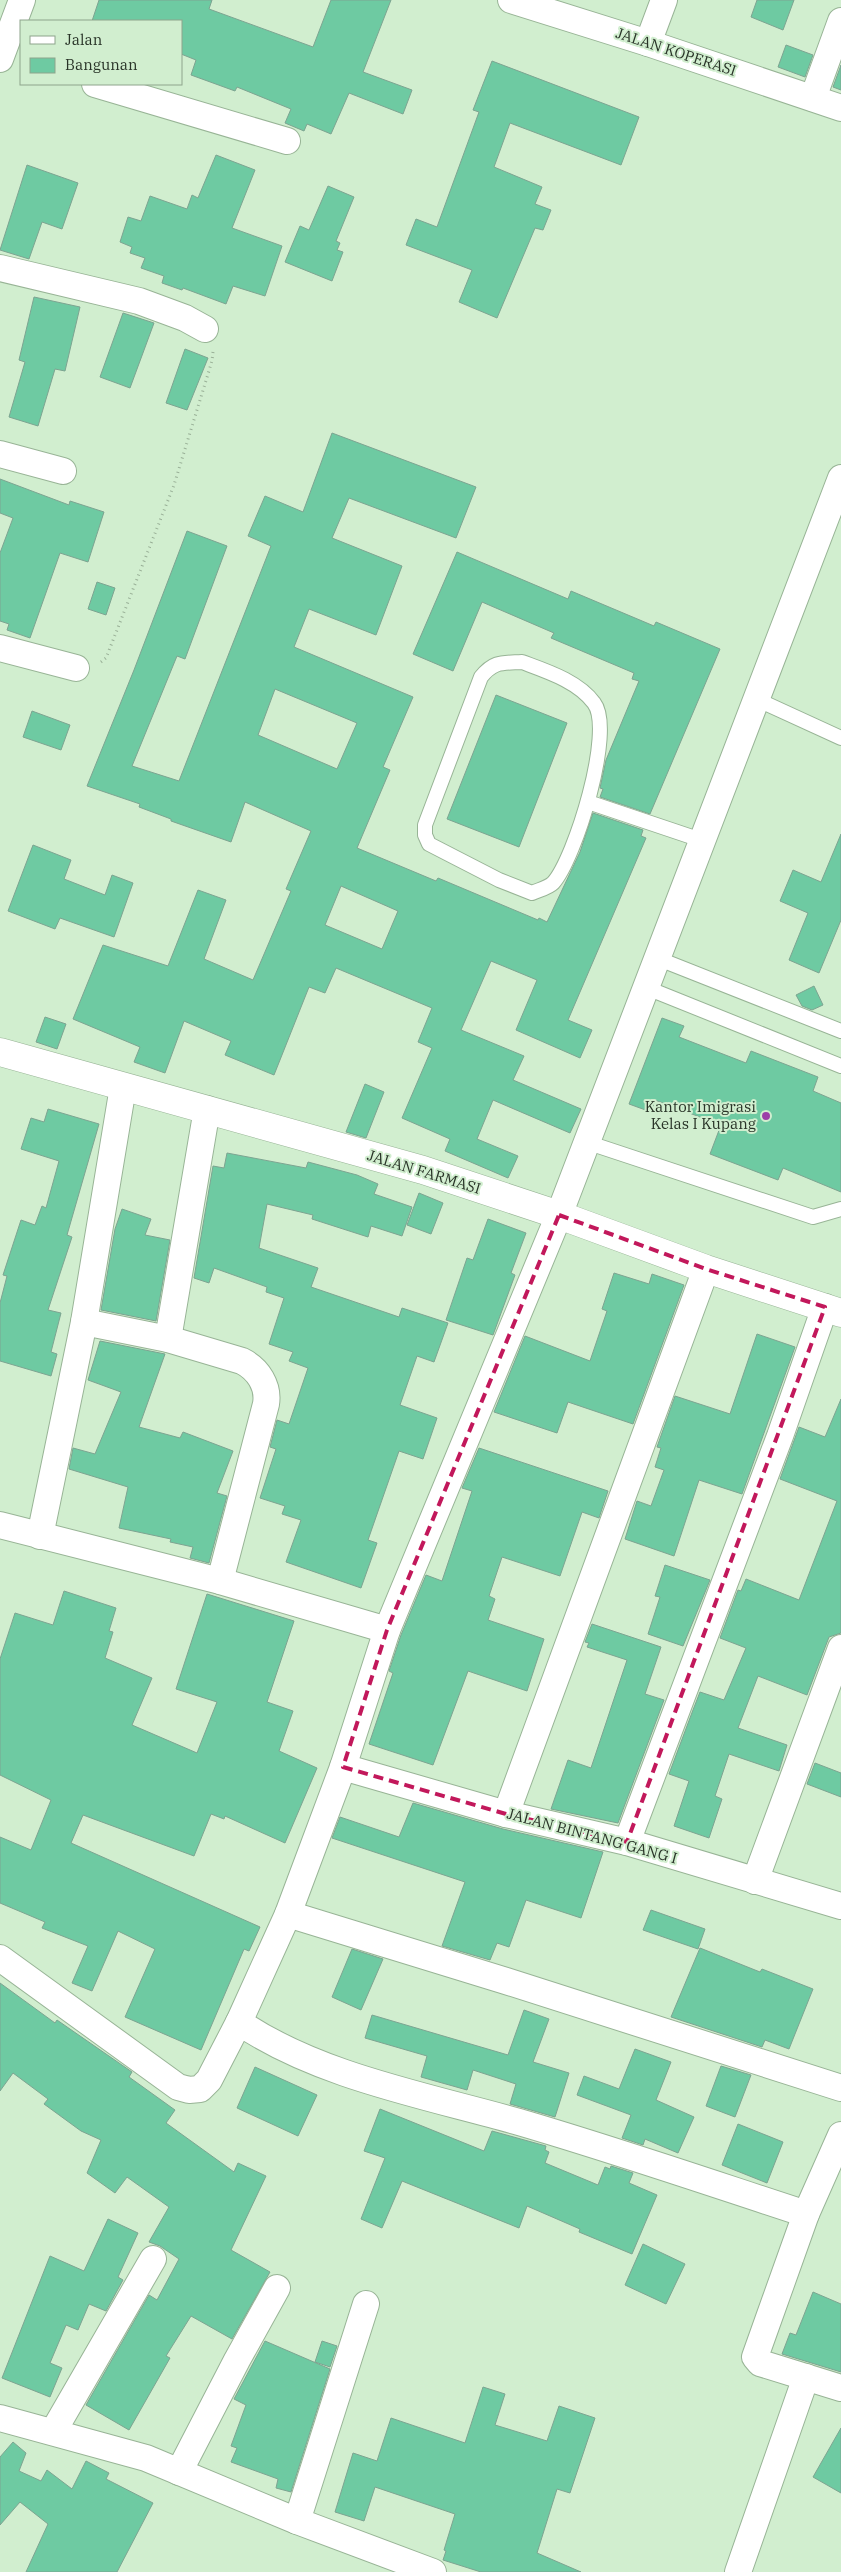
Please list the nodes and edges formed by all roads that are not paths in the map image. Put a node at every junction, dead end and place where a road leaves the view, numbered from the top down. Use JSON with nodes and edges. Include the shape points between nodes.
{"nodes":[{"id":1,"x":22,"y":0,"type":"edge"},
{"id":2,"x":511,"y":0,"type":"edge"},
{"id":3,"x":664,"y":0,"type":"edge"},
{"id":4,"x":841,"y":21,"type":"edge"},
{"id":5,"x":648,"y":43,"type":"junction"},
{"id":6,"x":6,"y":58,"type":"edge"},
{"id":7,"x":98,"y":85,"type":"edge"},
{"id":8,"x":813,"y":98,"type":"junction"},
{"id":9,"x":841,"y":108,"type":"edge"},
{"id":10,"x":287,"y":141,"type":"dead end"},
{"id":11,"x":0,"y":268,"type":"edge"},
{"id":12,"x":205,"y":329,"type":"road end"},
{"id":13,"x":0,"y":454,"type":"edge"},
{"id":14,"x":63,"y":471,"type":"dead end"},
{"id":15,"x":841,"y":478,"type":"edge"},
{"id":16,"x":0,"y":648,"type":"edge"},
{"id":17,"x":76,"y":668,"type":"road end"},
{"id":18,"x":756,"y":699,"type":"junction"},
{"id":19,"x":841,"y":738,"type":"edge"},
{"id":20,"x":588,"y":802,"type":"junction"},
{"id":21,"x":704,"y":841,"type":"junction"},
{"id":22,"x":659,"y":959,"type":"junction"},
{"id":23,"x":647,"y":988,"type":"junction"},
{"id":24,"x":841,"y":1031,"type":"edge"},
{"id":25,"x":0,"y":1052,"type":"edge"},
{"id":26,"x":841,"y":1066,"type":"edge"},
{"id":27,"x":123,"y":1087,"type":"junction"},
{"id":28,"x":207,"y":1109,"type":"junction"},
{"id":29,"x":586,"y":1142,"type":"junction"},
{"id":30,"x":841,"y":1209,"type":"edge"},
{"id":31,"x":559,"y":1214,"type":"junction"},
{"id":32,"x":706,"y":1269,"type":"junction"},
{"id":33,"x":833,"y":1310,"type":"edge"},
{"id":34,"x":84,"y":1322,"type":"junction"},
{"id":35,"x":168,"y":1340,"type":"junction"},
{"id":36,"x":0,"y":1525,"type":"edge"},
{"id":37,"x":40,"y":1536,"type":"junction"},
{"id":38,"x":220,"y":1581,"type":"junction"},
{"id":39,"x":387,"y":1630,"type":"junction"},
{"id":40,"x":841,"y":1648,"type":"edge"},
{"id":41,"x":343,"y":1766,"type":"junction"},
{"id":42,"x":506,"y":1814,"type":"junction"},
{"id":43,"x":626,"y":1842,"type":"junction"},
{"id":44,"x":755,"y":1881,"type":"junction"},
{"id":45,"x":841,"y":1906,"type":"edge"},
{"id":46,"x":288,"y":1914,"type":"junction"},
{"id":47,"x":0,"y":1958,"type":"edge"},
{"id":48,"x":239,"y":2022,"type":"junction"},
{"id":49,"x":841,"y":2088,"type":"edge"},
{"id":50,"x":841,"y":2136,"type":"edge"},
{"id":51,"x":806,"y":2214,"type":"junction"},
{"id":52,"x":153,"y":2259,"type":"dead end"},
{"id":53,"x":277,"y":2288,"type":"dead end"},
{"id":54,"x":366,"y":2304,"type":"dead end"},
{"id":55,"x":806,"y":2377,"type":"junction"},
{"id":56,"x":841,"y":2388,"type":"edge"},
{"id":57,"x":5,"y":2426,"type":"edge"},
{"id":58,"x":53,"y":2432,"type":"junction"},
{"id":59,"x":179,"y":2472,"type":"junction"},
{"id":60,"x":298,"y":2521,"type":"junction"},
{"id":61,"x":433,"y":2572,"type":"edge"},
{"id":62,"x":738,"y":2572,"type":"edge"}],
"edges":[{"from":1,"to":6,"type":"street"},
{"from":2,"to":5,"type":"street","name":"JALAN KOPERASI"},
{"from":3,"to":5,"type":"street"},
{"from":4,"to":8,"type":"street"},
{"from":5,"to":8,"type":"street","name":"JALAN KOPERASI"},
{"from":7,"to":10,"type":"street"},
{"from":8,"to":9,"type":"street","name":"JALAN KOPERASI"},
{"from":11,"to":12,"type":"street","via":[[139,301],[186,318]]},
{"from":13,"to":14,"type":"street"},
{"from":15,"to":18,"type":"street"},
{"from":16,"to":17,"type":"street"},
{"from":18,"to":19,"type":"lane"},
{"from":18,"to":21,"type":"street"},
{"from":20,"to":20,"type":"lane","via":[[601,731],[601,718],[594,703],[570,683],[522,662],[489,667],[481,677],[429,812],[425,835],[429,844],[532,893],[552,885],[565,864]]},
{"from":20,"to":21,"type":"lane"},
{"from":21,"to":22,"type":"street"},
{"from":22,"to":23,"type":"street"},
{"from":22,"to":24,"type":"lane"},
{"from":23,"to":26,"type":"lane"},
{"from":23,"to":29,"type":"street"},
{"from":25,"to":27,"type":"street","name":"JALAN FARMASI"},
{"from":27,"to":28,"type":"street","name":"JALAN FARMASI"},
{"from":27,"to":34,"type":"street"},
{"from":28,"to":31,"type":"street","name":"JALAN FARMASI","via":[[423,1170]]},
{"from":28,"to":35,"type":"street"},
{"from":29,"to":30,"type":"lane","via":[[813,1217]]},
{"from":29,"to":31,"type":"street"},
{"from":31,"to":32,"type":"street","name":"JALAN FARMASI"},
{"from":31,"to":39,"type":"street"},
{"from":32,"to":33,"type":"street","name":"JALAN FARMASI"},
{"from":32,"to":42,"type":"street"},
{"from":33,"to":43,"type":"street","via":[[780,1436]]},
{"from":34,"to":35,"type":"street"},
{"from":34,"to":37,"type":"street"},
{"from":35,"to":38,"type":"street","via":[[242,1361],[257,1374],[267,1395]]},
{"from":36,"to":37,"type":"street"},
{"from":37,"to":38,"type":"street"},
{"from":38,"to":39,"type":"street"},
{"from":39,"to":41,"type":"street"},
{"from":40,"to":44,"type":"street"},
{"from":41,"to":42,"type":"street","name":"JALAN BINTANG GANG I"},
{"from":41,"to":46,"type":"street"},
{"from":42,"to":43,"type":"street","name":"JALAN BINTANG GANG I"},
{"from":43,"to":44,"type":"street","name":"JALAN BINTANG GANG I"},
{"from":44,"to":45,"type":"street","name":"JALAN BINTANG GANG I"},
{"from":46,"to":48,"type":"street"},
{"from":46,"to":49,"type":"street"},
{"from":47,"to":48,"type":"street","via":[[178,2087],[200,2089],[209,2080]]},
{"from":48,"to":51,"type":"street","via":[[255,2033],[325,2066],[520,2123]]},
{"from":50,"to":51,"type":"street"},
{"from":51,"to":55,"type":"street","via":[[755,2357],[760,2363]]},
{"from":52,"to":58,"type":"street"},
{"from":53,"to":59,"type":"street"},
{"from":54,"to":60,"type":"street"},
{"from":55,"to":56,"type":"street"},
{"from":55,"to":62,"type":"street"},
{"from":57,"to":58,"type":"street"},
{"from":58,"to":59,"type":"street","via":[[146,2458]]},
{"from":59,"to":60,"type":"street"},
{"from":60,"to":61,"type":"street"}]}
